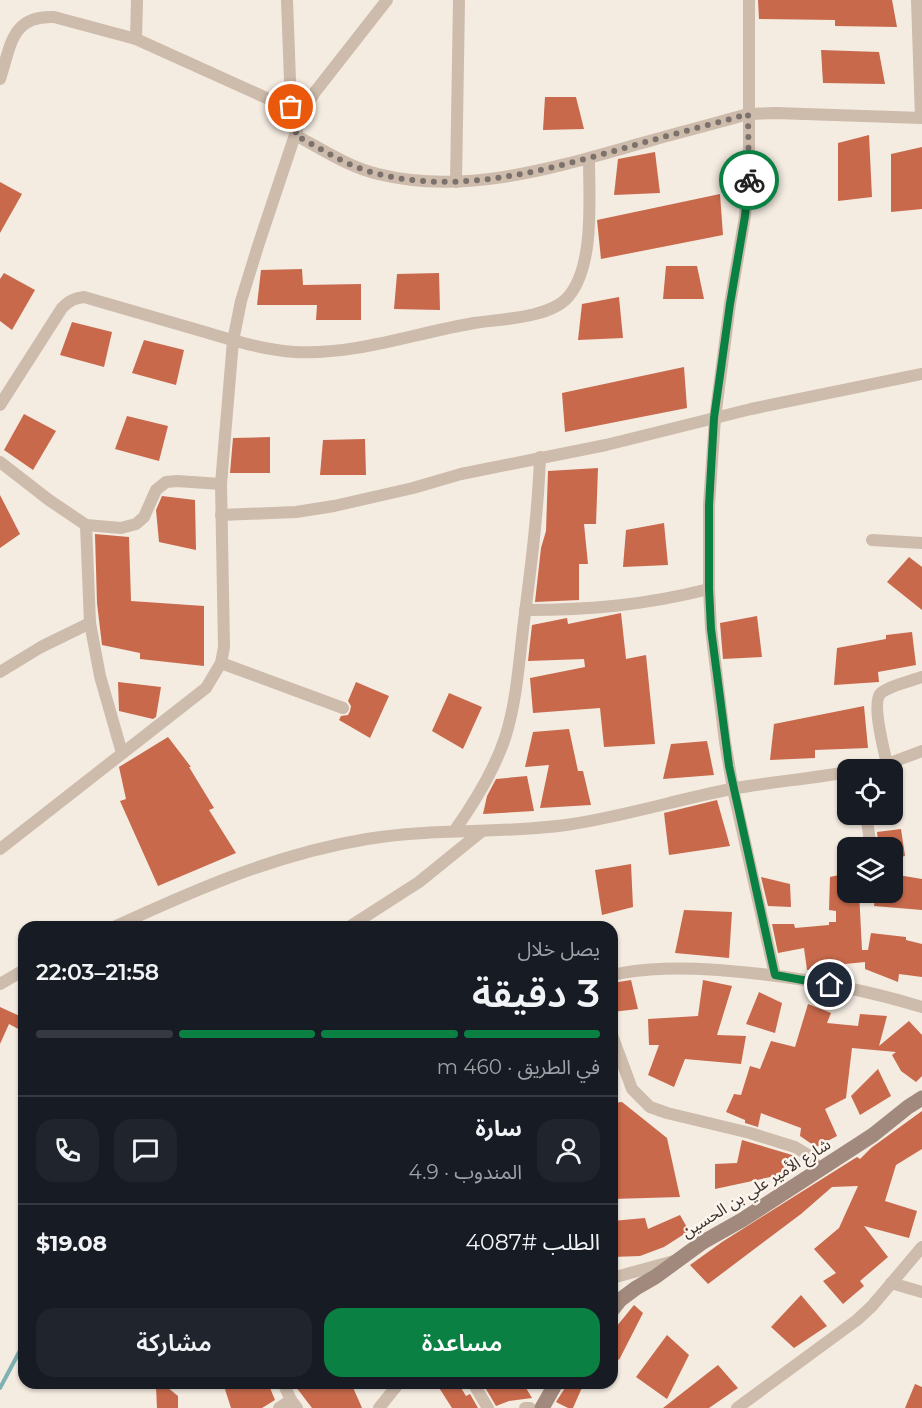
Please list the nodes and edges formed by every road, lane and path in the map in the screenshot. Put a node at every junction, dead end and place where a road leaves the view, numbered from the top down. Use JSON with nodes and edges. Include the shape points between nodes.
{"nodes":[{"id":1,"x":137,"y":0,"type":"edge"},
{"id":2,"x":287,"y":0,"type":"edge"},
{"id":3,"x":387,"y":0,"type":"edge"},
{"id":4,"x":459,"y":0,"type":"edge"},
{"id":5,"x":749,"y":0,"type":"edge"},
{"id":6,"x":917,"y":0,"type":"edge"},
{"id":7,"x":136,"y":39,"type":"junction"},
{"id":8,"x":0,"y":80,"type":"edge"},
{"id":9,"x":291,"y":107,"type":"junction"},
{"id":10,"x":302,"y":114,"type":"junction"},
{"id":11,"x":748,"y":114,"type":"junction"},
{"id":12,"x":921,"y":118,"type":"edge"},
{"id":13,"x":295,"y":135,"type":"junction"},
{"id":14,"x":589,"y":160,"type":"junction"},
{"id":15,"x":456,"y":182,"type":"junction"},
{"id":16,"x":233,"y":341,"type":"junction"},
{"id":17,"x":922,"y":374,"type":"edge"},
{"id":18,"x":0,"y":405,"type":"edge"},
{"id":19,"x":714,"y":418,"type":"junction"},
{"id":20,"x":540,"y":457,"type":"junction"},
{"id":21,"x":0,"y":462,"type":"edge"},
{"id":22,"x":221,"y":484,"type":"junction"},
{"id":23,"x":221,"y":515,"type":"junction"},
{"id":24,"x":86,"y":525,"type":"junction"},
{"id":25,"x":872,"y":540,"type":"dead end"},
{"id":26,"x":922,"y":543,"type":"edge"},
{"id":27,"x":709,"y":589,"type":"junction"},
{"id":28,"x":525,"y":610,"type":"junction"},
{"id":29,"x":90,"y":623,"type":"junction"},
{"id":30,"x":221,"y":663,"type":"junction"},
{"id":31,"x":0,"y":672,"type":"edge"},
{"id":32,"x":922,"y":677,"type":"edge"},
{"id":33,"x":343,"y":708,"type":"dead end"},
{"id":34,"x":922,"y":751,"type":"edge"},
{"id":35,"x":122,"y":753,"type":"junction"},
{"id":36,"x":886,"y":759,"type":"edge"},
{"id":37,"x":900,"y":759,"type":"edge"},
{"id":38,"x":837,"y":774,"type":"edge"},
{"id":39,"x":733,"y":789,"type":"junction"},
{"id":40,"x":455,"y":831,"type":"junction"},
{"id":41,"x":482,"y":831,"type":"junction"},
{"id":42,"x":0,"y":849,"type":"edge"},
{"id":43,"x":128,"y":921,"type":"edge"},
{"id":44,"x":358,"y":921,"type":"edge"},
{"id":45,"x":18,"y":974,"type":"edge"},
{"id":46,"x":618,"y":974,"type":"edge"},
{"id":47,"x":775,"y":975,"type":"junction"},
{"id":48,"x":0,"y":984,"type":"edge"},
{"id":49,"x":922,"y":1007,"type":"edge"},
{"id":50,"x":618,"y":1051,"type":"edge"},
{"id":51,"x":922,"y":1098,"type":"edge"},
{"id":52,"x":819,"y":1169,"type":"junction"},
{"id":53,"x":922,"y":1247,"type":"edge"},
{"id":54,"x":679,"y":1259,"type":"junction"},
{"id":55,"x":618,"y":1276,"type":"edge"},
{"id":56,"x":891,"y":1283,"type":"junction"},
{"id":57,"x":922,"y":1292,"type":"edge"},
{"id":58,"x":618,"y":1304,"type":"edge"},
{"id":59,"x":286,"y":1389,"type":"edge"},
{"id":60,"x":394,"y":1389,"type":"edge"},
{"id":61,"x":477,"y":1389,"type":"edge"},
{"id":62,"x":553,"y":1389,"type":"edge"},
{"id":63,"x":294,"y":1404,"type":"edge"},
{"id":64,"x":279,"y":1408,"type":"edge"},
{"id":65,"x":379,"y":1408,"type":"edge"},
{"id":66,"x":488,"y":1408,"type":"edge"},
{"id":67,"x":525,"y":1408,"type":"edge"},
{"id":68,"x":530,"y":1408,"type":"edge"},
{"id":69,"x":542,"y":1408,"type":"edge"},
{"id":70,"x":737,"y":1408,"type":"edge"}],
"edges":[{"from":1,"to":7,"type":"street"},
{"from":2,"to":9,"type":"street"},
{"from":3,"to":10,"type":"street"},
{"from":4,"to":15,"type":"street"},
{"from":5,"to":11,"type":"street"},
{"from":6,"to":12,"type":"street"},
{"from":7,"to":8,"type":"street","via":[[40,16],[16,31]]},
{"from":7,"to":9,"type":"street"},
{"from":9,"to":10,"type":"street"},
{"from":10,"to":13,"type":"street"},
{"from":11,"to":12,"type":"street"},
{"from":11,"to":14,"type":"street"},
{"from":11,"to":19,"type":"street","via":[[745,216]]},
{"from":13,"to":15,"type":"street","via":[[376,174],[413,181]]},
{"from":13,"to":16,"type":"street","via":[[258,246]]},
{"from":14,"to":15,"type":"street","via":[[547,170]]},
{"from":14,"to":16,"type":"street","via":[[584,258],[577,283],[560,305],[547,311],[333,351],[295,352]]},
{"from":16,"to":18,"type":"street","via":[[78,298],[62,308]]},
{"from":16,"to":22,"type":"street"},
{"from":17,"to":19,"type":"street"},
{"from":19,"to":20,"type":"street"},
{"from":19,"to":27,"type":"street"},
{"from":20,"to":23,"type":"street","via":[[334,507]]},
{"from":20,"to":28,"type":"street"},
{"from":21,"to":24,"type":"street"},
{"from":22,"to":23,"type":"street"},
{"from":22,"to":24,"type":"street","via":[[166,482],[156,490],[144,518],[136,524],[121,528]]},
{"from":23,"to":30,"type":"street"},
{"from":24,"to":29,"type":"street"},
{"from":25,"to":26,"type":"street"},
{"from":27,"to":28,"type":"street","via":[[628,606]]},
{"from":27,"to":39,"type":"street"},
{"from":28,"to":40,"type":"street","via":[[504,741]]},
{"from":29,"to":31,"type":"street"},
{"from":29,"to":35,"type":"street"},
{"from":30,"to":33,"type":"street"},
{"from":30,"to":35,"type":"street","via":[[206,688]]},
{"from":32,"to":36,"type":"street","via":[[881,693],[878,699]]},
{"from":34,"to":37,"type":"street"},
{"from":35,"to":42,"type":"street"},
{"from":38,"to":39,"type":"street"},
{"from":39,"to":41,"type":"street","via":[[568,824]]},
{"from":39,"to":47,"type":"street"},
{"from":40,"to":41,"type":"street"},
{"from":40,"to":43,"type":"street","via":[[368,839],[308,850],[259,865]]},
{"from":41,"to":44,"type":"street","via":[[418,882]]},
{"from":45,"to":48,"type":"street"},
{"from":46,"to":47,"type":"street","via":[[645,969],[696,969]]},
{"from":47,"to":49,"type":"street"},
{"from":50,"to":52,"type":"street","via":[[632,1089],[650,1107],[795,1147]]},
{"from":51,"to":52,"type":"street","name":"شارع الأمير علي بن الحسين","via":[[873,1136]]},
{"from":52,"to":54,"type":"street","name":"شارع الأمير علي بن الحسين"},
{"from":53,"to":56,"type":"street"},
{"from":54,"to":55,"type":"street"},
{"from":54,"to":58,"type":"street","name":"شارع الأمير علي بن الحسين"},
{"from":56,"to":57,"type":"street"},
{"from":56,"to":70,"type":"street","via":[[857,1320]]},
{"from":59,"to":63,"type":"street"},
{"from":60,"to":65,"type":"street"},
{"from":61,"to":66,"type":"street"},
{"from":62,"to":69,"type":"street"},
{"from":63,"to":64,"type":"street"},
{"from":67,"to":68,"type":"street"}]}
